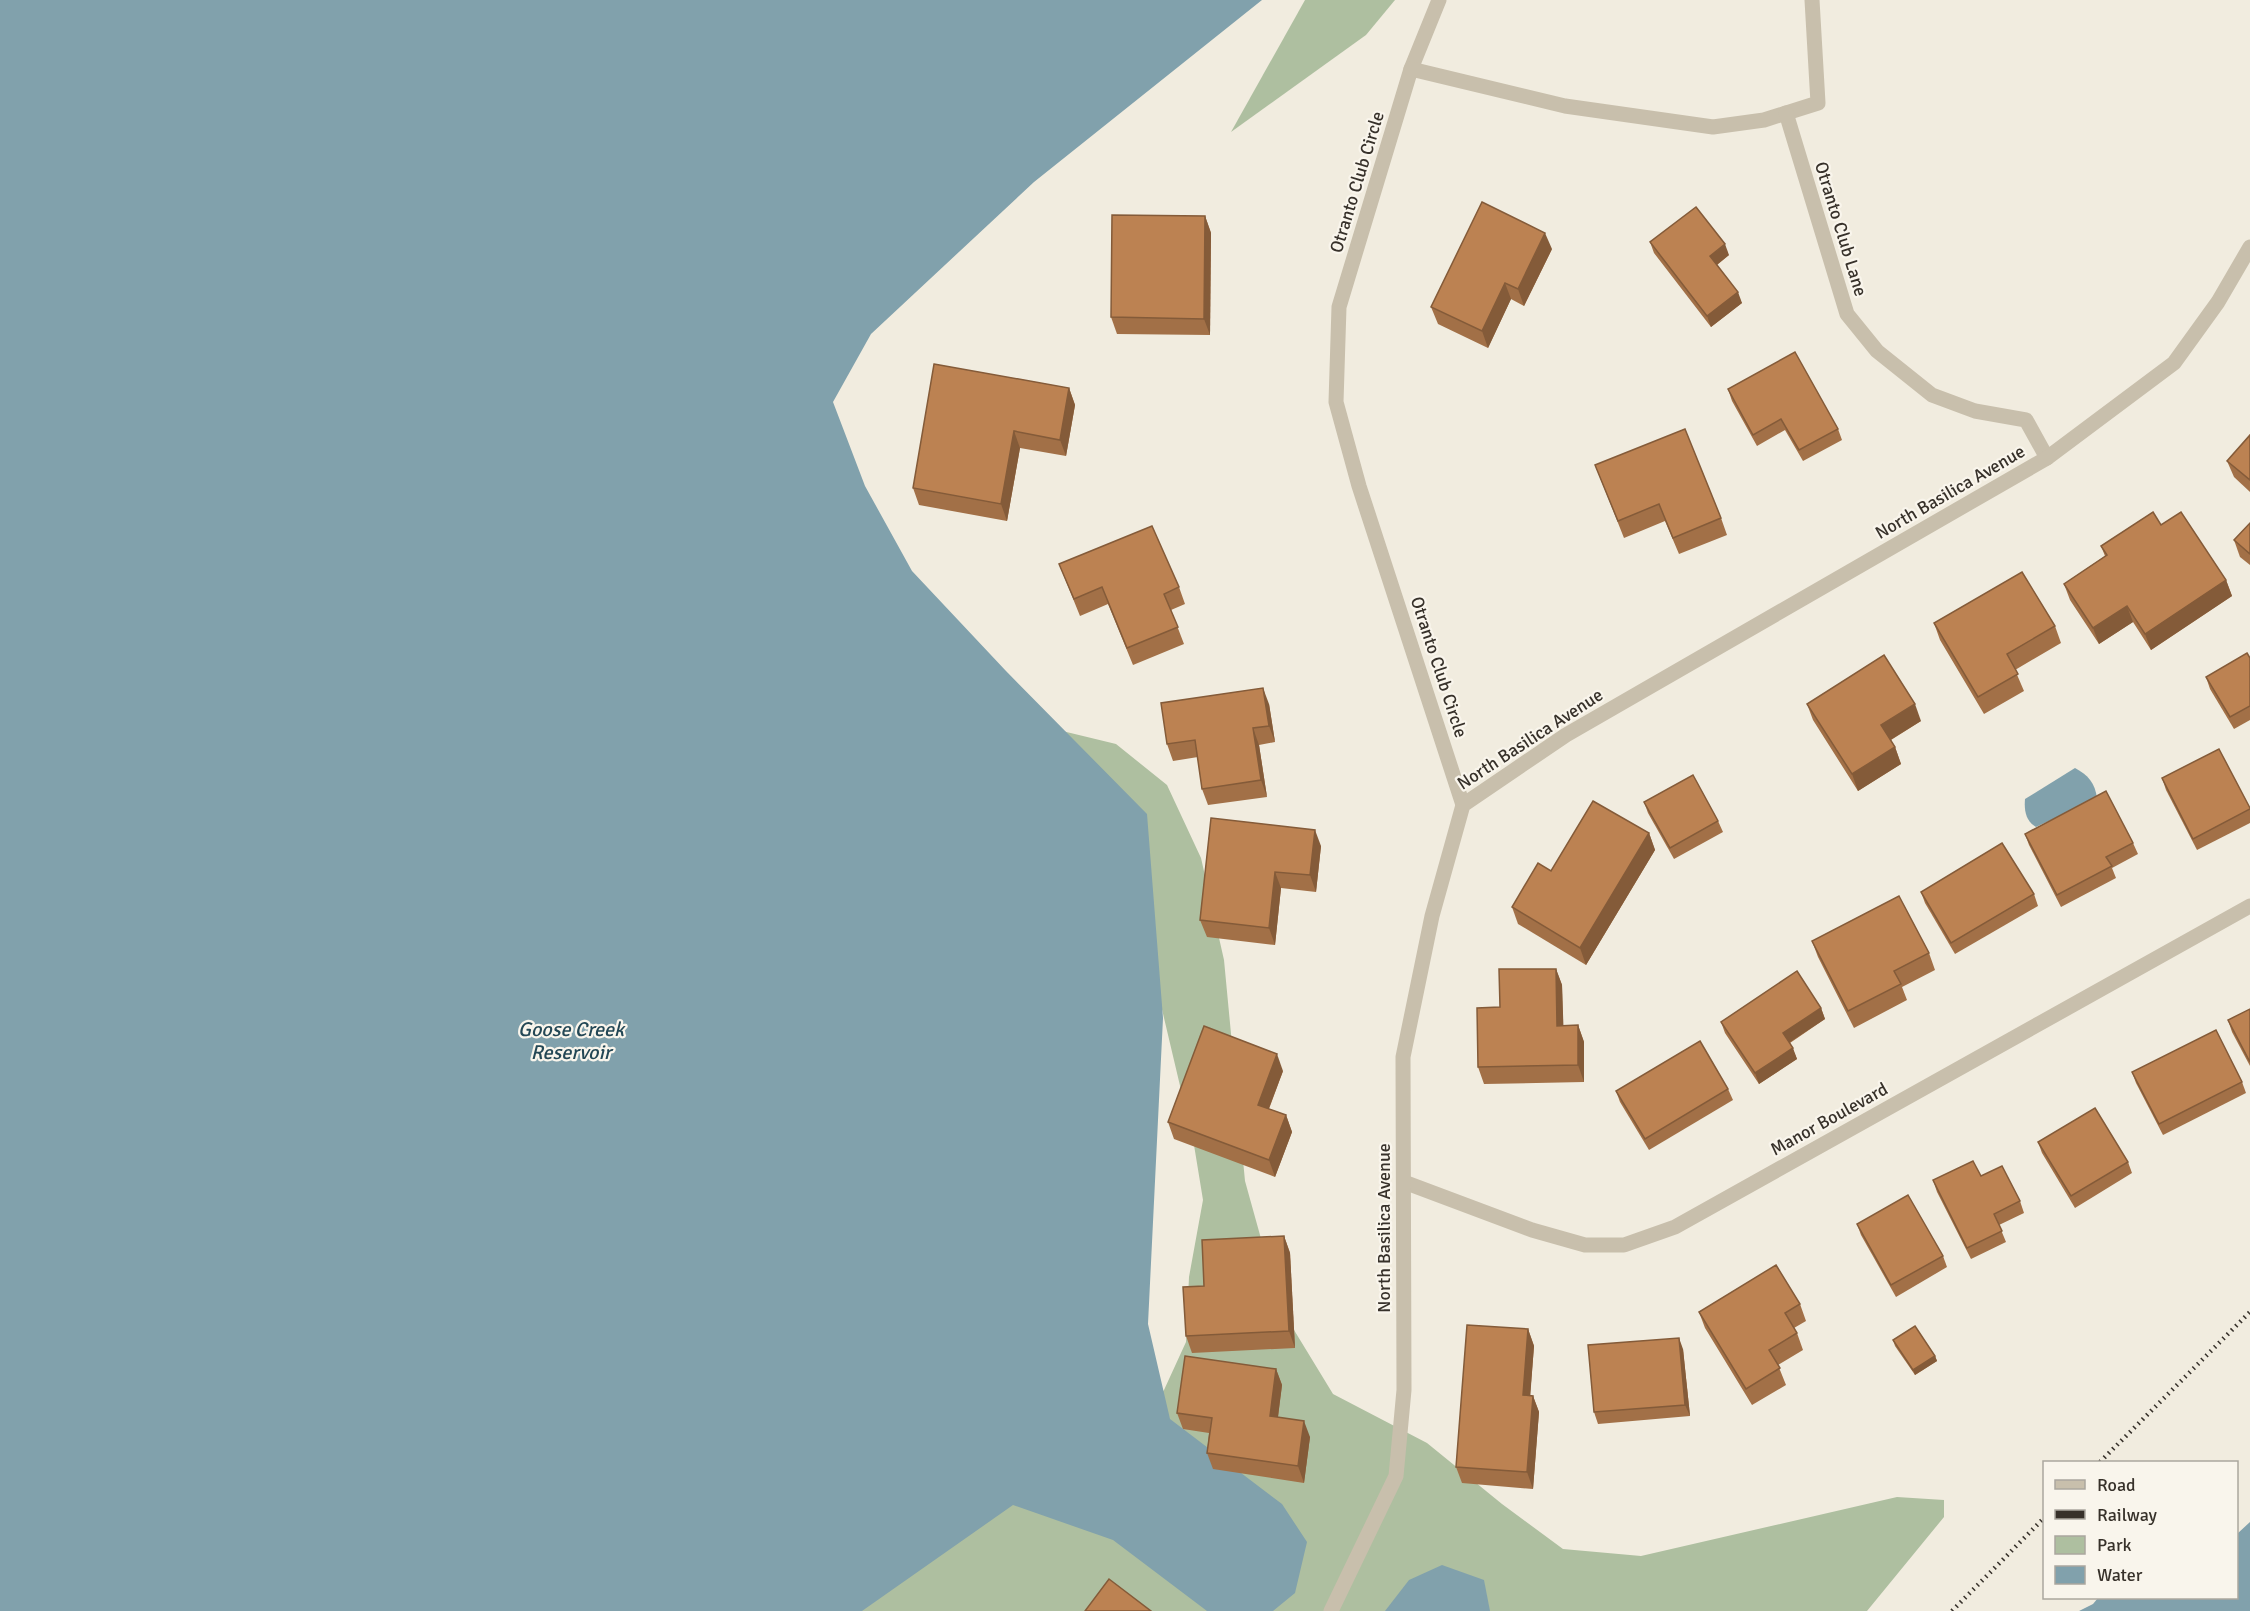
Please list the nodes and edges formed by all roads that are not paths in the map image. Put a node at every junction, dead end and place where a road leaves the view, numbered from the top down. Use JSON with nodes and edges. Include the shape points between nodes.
{"nodes":[{"id":1,"x":1439,"y":0,"type":"edge"},
{"id":2,"x":1812,"y":0,"type":"edge"},
{"id":3,"x":1412,"y":69,"type":"junction"},
{"id":4,"x":1786,"y":113,"type":"junction"},
{"id":5,"x":2250,"y":247,"type":"edge"},
{"id":6,"x":2047,"y":458,"type":"junction"},
{"id":7,"x":1463,"y":805,"type":"junction"},
{"id":8,"x":2250,"y":906,"type":"edge"},
{"id":9,"x":1404,"y":1182,"type":"junction"},
{"id":10,"x":1331,"y":1611,"type":"edge"}],
"edges":[{"from":1,"to":3,"type":"street","name":"Otranto Club Circle"},
{"from":2,"to":4,"type":"street","via":[[1818,103]]},
{"from":3,"to":4,"type":"street","via":[[1565,106],[1713,127]]},
{"from":3,"to":7,"type":"street","name":"Otranto Club Circle","via":[[1339,307],[1336,402],[1359,486]]},
{"from":4,"to":6,"type":"street","name":"Otranto Club Lane","via":[[1847,314],[1877,351],[1932,396],[1975,411],[2026,420]]},
{"from":5,"to":6,"type":"street","name":"North Basilica Avenue","via":[[2218,302],[2174,363]]},
{"from":6,"to":7,"type":"street","name":"North Basilica Avenue","via":[[1566,735]]},
{"from":7,"to":9,"type":"street","name":"North Basilica Avenue","via":[[1432,916],[1403,1057]]},
{"from":8,"to":9,"type":"street","name":"Manor Boulevard","via":[[1675,1227],[1624,1245],[1585,1245],[1532,1230]]},
{"from":9,"to":10,"type":"street","name":"North Basilica Avenue","via":[[1404,1390],[1396,1476]]}]}
